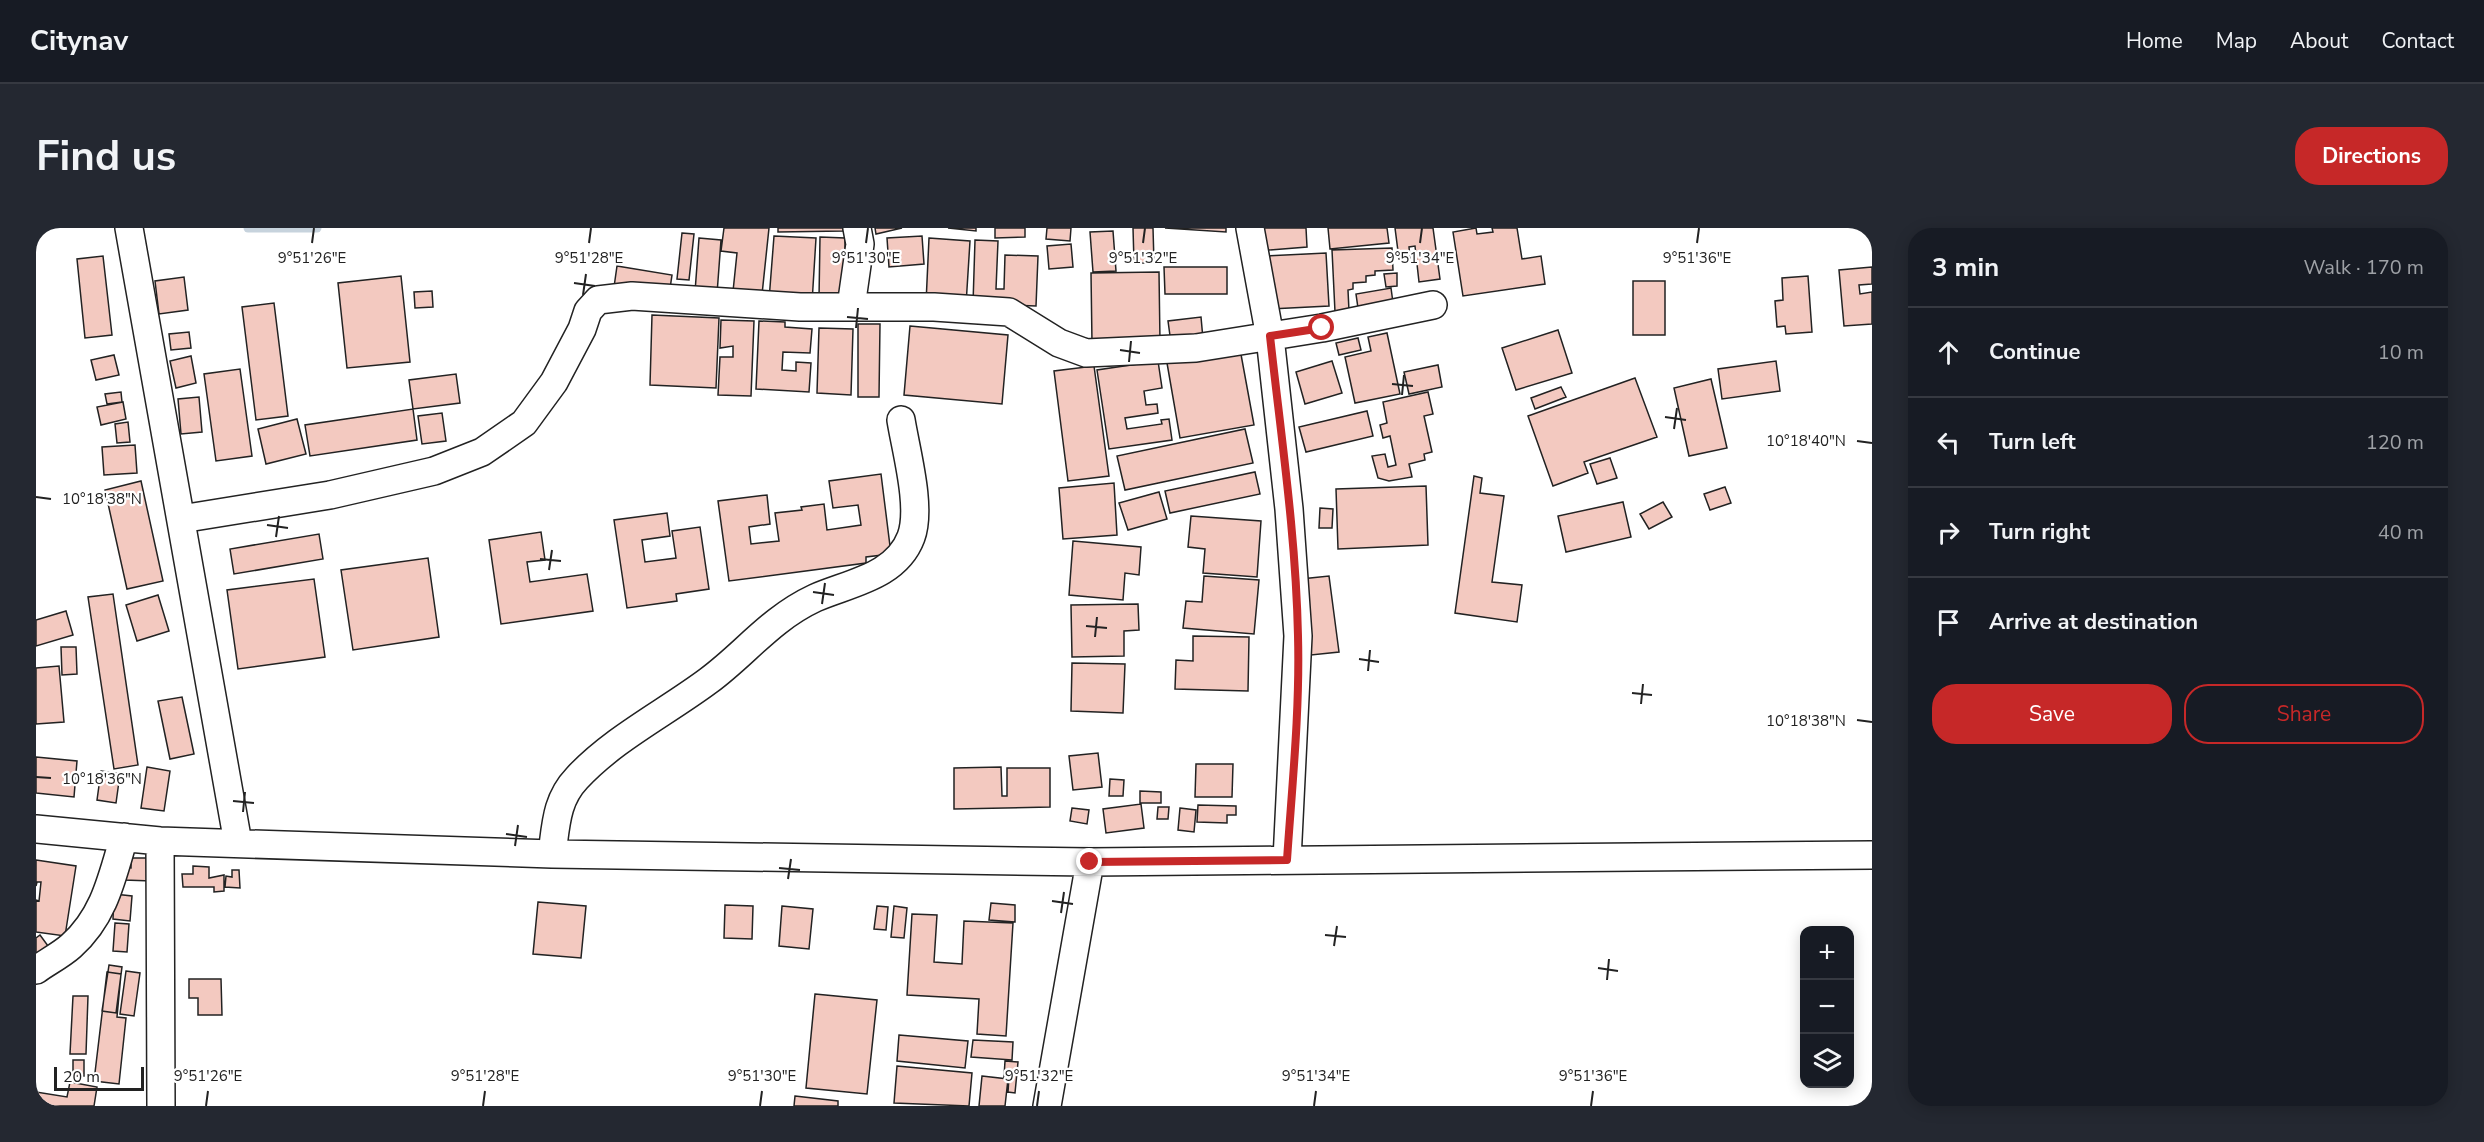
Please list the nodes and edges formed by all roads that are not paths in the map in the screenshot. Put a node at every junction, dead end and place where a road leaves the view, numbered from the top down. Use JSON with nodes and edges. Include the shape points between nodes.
{"nodes":[{"id":1,"x":857,"y":228,"type":"edge"},
{"id":2,"x":1250,"y":228,"type":"edge"},
{"id":3,"x":130,"y":234,"type":"edge"},
{"id":4,"x":1433,"y":305,"type":"dead end"},
{"id":5,"x":851,"y":307,"type":"junction"},
{"id":6,"x":1270,"y":336,"type":"junction"},
{"id":7,"x":901,"y":420,"type":"dead end"},
{"id":8,"x":181,"y":519,"type":"junction"},
{"id":9,"x":36,"y":829,"type":"edge"},
{"id":10,"x":124,"y":837,"type":"junction"},
{"id":11,"x":160,"y":841,"type":"junction"},
{"id":12,"x":238,"y":843,"type":"junction"},
{"id":13,"x":552,"y":854,"type":"junction"},
{"id":14,"x":1872,"y":855,"type":"edge"},
{"id":15,"x":1287,"y":860,"type":"junction"},
{"id":16,"x":1090,"y":862,"type":"junction"},
{"id":17,"x":36,"y":970,"type":"edge"},
{"id":18,"x":161,"y":1106,"type":"edge"},
{"id":19,"x":1047,"y":1106,"type":"edge"}],
"edges":[{"from":1,"to":5,"type":"street","via":[[860,244]]},
{"from":2,"to":6,"type":"street"},
{"from":3,"to":8,"type":"street"},
{"from":4,"to":6,"type":"street"},
{"from":5,"to":6,"type":"street","via":[[1009,312],[1059,343],[1086,353],[1196,348]]},
{"from":5,"to":8,"type":"street","via":[[632,296],[598,300],[588,311],[554,382],[524,423],[482,452],[434,471],[330,495]]},
{"from":6,"to":15,"type":"street","via":[[1298,636]]},
{"from":7,"to":13,"type":"street","via":[[915,515],[911,538],[893,563],[781,618],[710,680],[576,778],[558,805]]},
{"from":8,"to":12,"type":"street"},
{"from":9,"to":10,"type":"street"},
{"from":10,"to":11,"type":"street"},
{"from":10,"to":17,"type":"street","via":[[108,895],[90,927],[70,947]]},
{"from":11,"to":12,"type":"street"},
{"from":11,"to":18,"type":"street"},
{"from":12,"to":13,"type":"street"},
{"from":13,"to":16,"type":"street"},
{"from":14,"to":15,"type":"street"},
{"from":15,"to":16,"type":"street"},
{"from":16,"to":19,"type":"street"}]}
